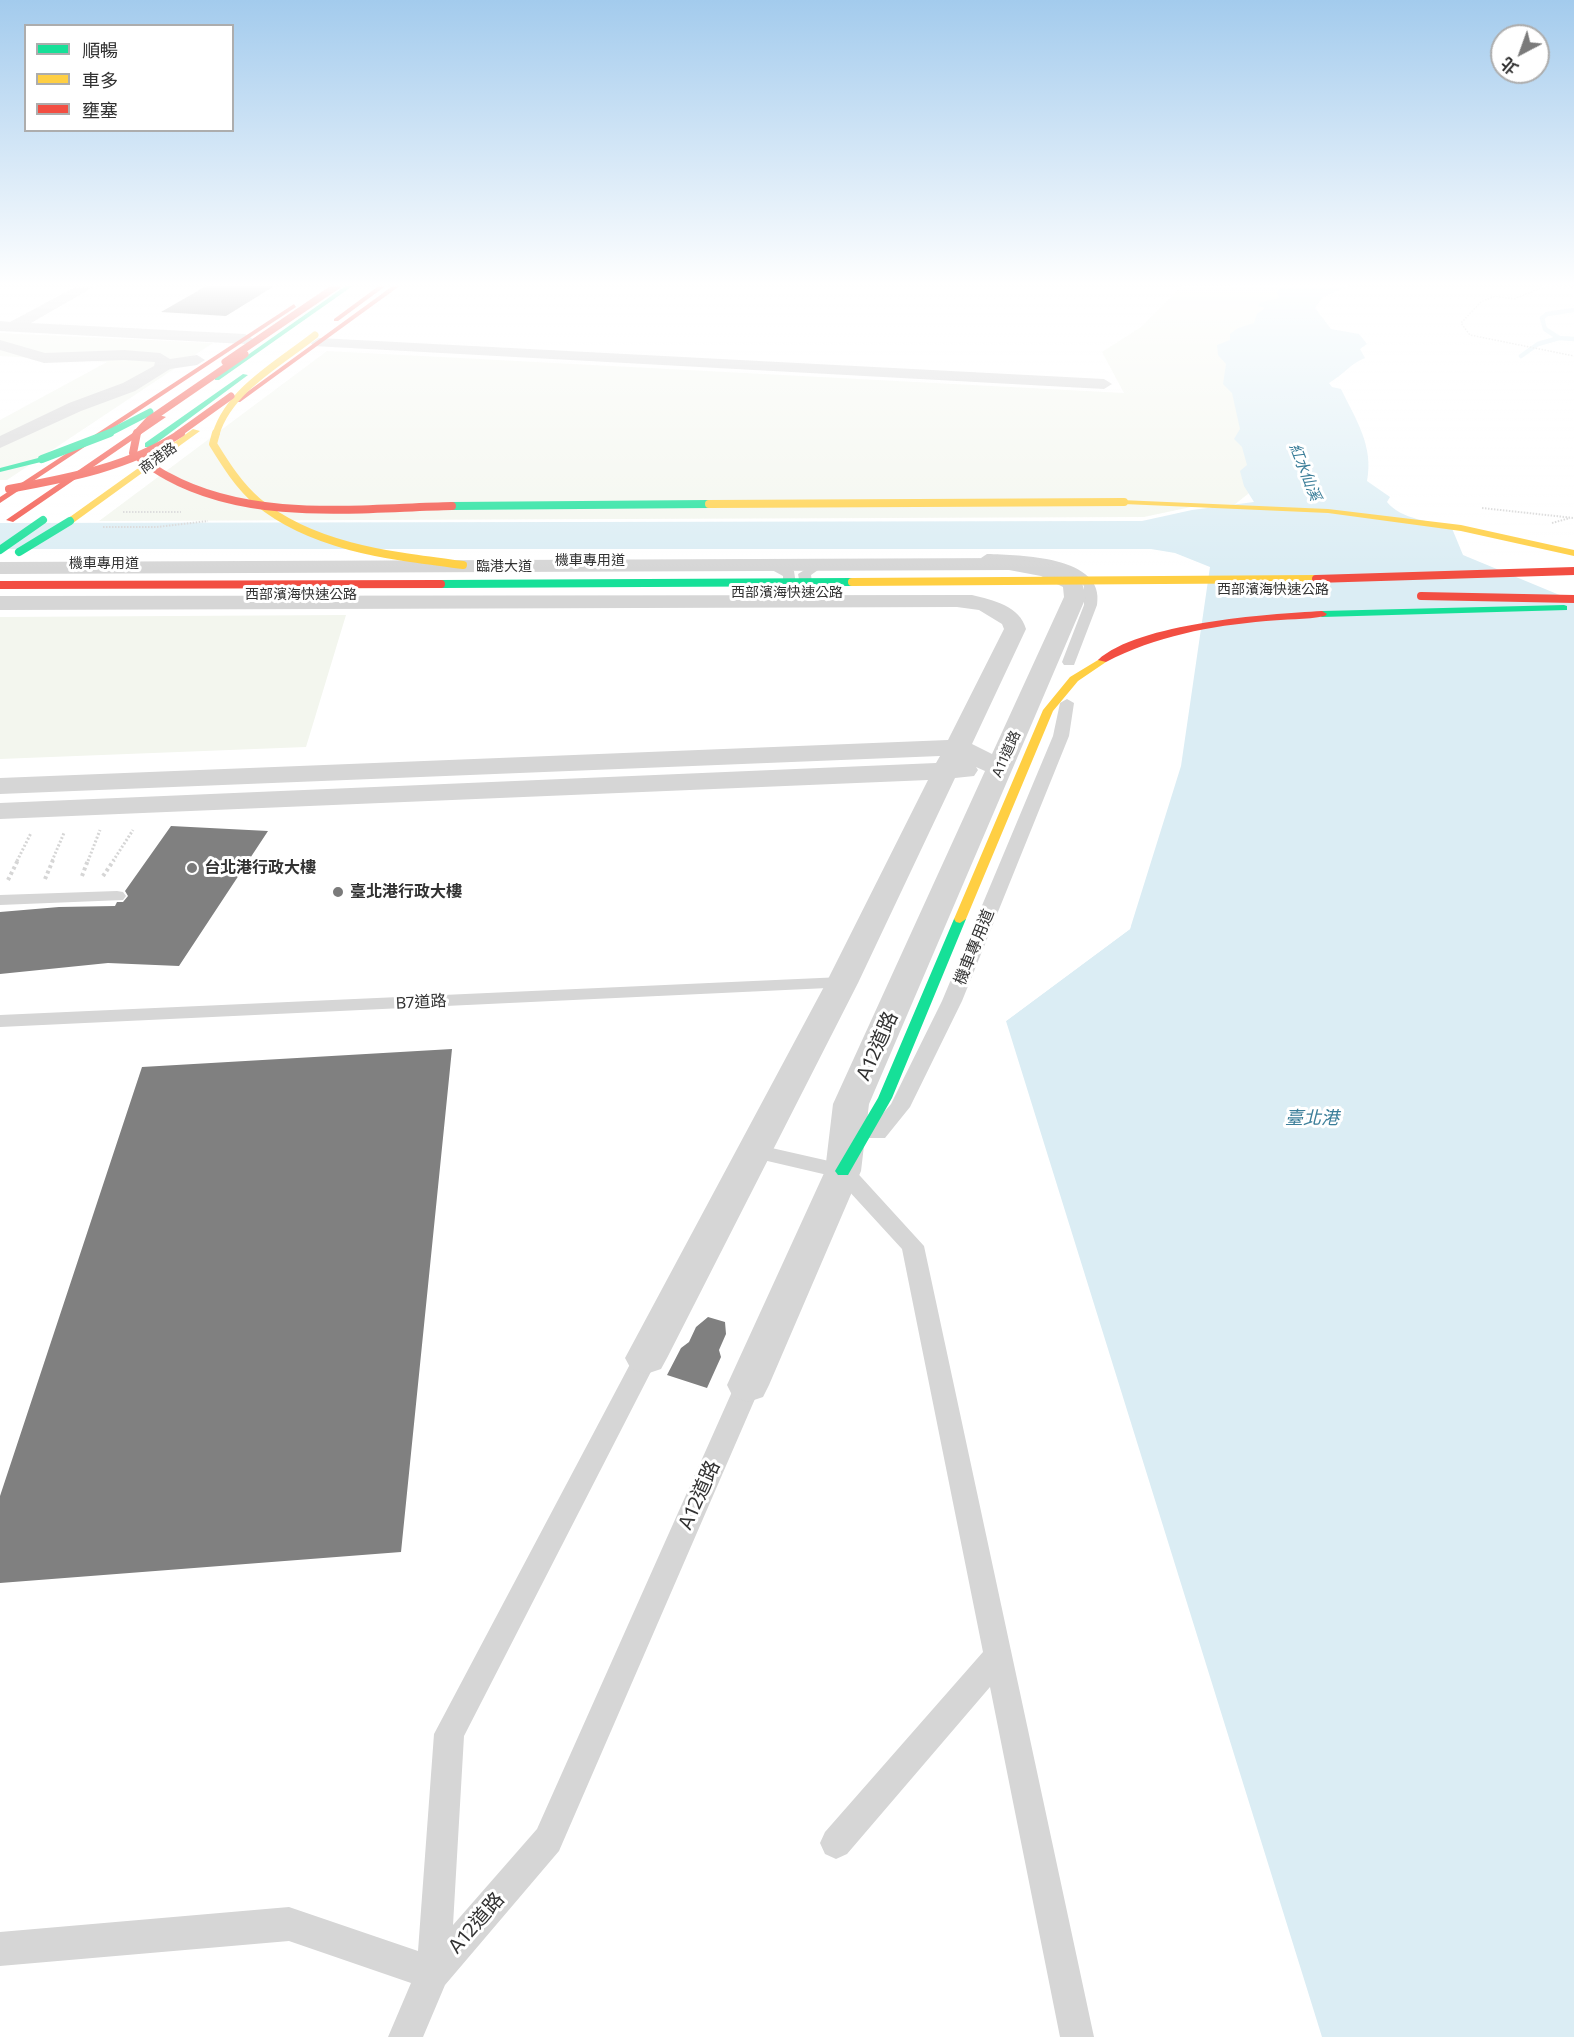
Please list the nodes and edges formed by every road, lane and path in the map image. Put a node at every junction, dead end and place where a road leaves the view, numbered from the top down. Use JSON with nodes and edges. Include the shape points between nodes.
{"nodes":[{"id":1,"x":144,"y":380,"type":"edge"},
{"id":2,"x":191,"y":380,"type":"edge"},
{"id":3,"x":196,"y":380,"type":"edge"},
{"id":4,"x":201,"y":380,"type":"edge"},
{"id":5,"x":209,"y":380,"type":"edge"},
{"id":6,"x":234,"y":380,"type":"edge"},
{"id":7,"x":256,"y":380,"type":"edge"},
{"id":8,"x":260,"y":380,"type":"edge"},
{"id":9,"x":261,"y":380,"type":"edge"},
{"id":10,"x":1035,"y":380,"type":"edge"},
{"id":11,"x":1104,"y":384,"type":"dead end"},
{"id":12,"x":0,"y":443,"type":"edge"},
{"id":13,"x":0,"y":470,"type":"edge"},
{"id":14,"x":0,"y":485,"type":"edge"},
{"id":15,"x":92,"y":485,"type":"dead end"},
{"id":16,"x":22,"y":486,"type":"junction"},
{"id":17,"x":0,"y":491,"type":"edge"},
{"id":18,"x":0,"y":501,"type":"edge"},
{"id":19,"x":1478,"y":507,"type":"dead end"},
{"id":20,"x":59,"y":509,"type":"dead end"},
{"id":21,"x":184,"y":512,"type":"dead end"},
{"id":22,"x":74,"y":518,"type":"junction"},
{"id":23,"x":1574,"y":518,"type":"edge"},
{"id":24,"x":5,"y":524,"type":"edge"},
{"id":25,"x":0,"y":550,"type":"edge"},
{"id":26,"x":1574,"y":553,"type":"edge"},
{"id":27,"x":0,"y":559,"type":"edge"},
{"id":28,"x":1009,"y":564,"type":"joint"},
{"id":29,"x":769,"y":565,"type":"junction"},
{"id":30,"x":819,"y":565,"type":"junction"},
{"id":31,"x":0,"y":567,"type":"edge"},
{"id":32,"x":1574,"y":571,"type":"edge"},
{"id":33,"x":1574,"y":579,"type":"edge"},
{"id":34,"x":0,"y":582,"type":"edge"},
{"id":35,"x":951,"y":589,"type":"junction"},
{"id":36,"x":1574,"y":590,"type":"edge"},
{"id":37,"x":1304,"y":594,"type":"dead end"},
{"id":38,"x":0,"y":595,"type":"edge"},
{"id":39,"x":1410,"y":596,"type":"dead end"},
{"id":40,"x":1574,"y":599,"type":"edge"},
{"id":41,"x":771,"y":600,"type":"junction"},
{"id":42,"x":826,"y":600,"type":"junction"},
{"id":43,"x":0,"y":603,"type":"edge"},
{"id":44,"x":1574,"y":608,"type":"edge"},
{"id":45,"x":1069,"y":662,"type":"dead end"},
{"id":46,"x":1067,"y":703,"type":"dead end"},
{"id":47,"x":951,"y":759,"type":"junction"},
{"id":48,"x":999,"y":768,"type":"junction"},
{"id":49,"x":0,"y":786,"type":"edge"},
{"id":50,"x":0,"y":811,"type":"edge"},
{"id":51,"x":136,"y":825,"type":"dead end"},
{"id":52,"x":101,"y":826,"type":"dead end"},
{"id":53,"x":66,"y":828,"type":"dead end"},
{"id":54,"x":32,"y":830,"type":"dead end"},
{"id":55,"x":3,"y":892,"type":"edge"},
{"id":56,"x":117,"y":896,"type":"dead end"},
{"id":57,"x":69,"y":897,"type":"junction"},
{"id":58,"x":89,"y":897,"type":"junction"},
{"id":59,"x":37,"y":899,"type":"junction"},
{"id":60,"x":842,"y":983,"type":"junction"},
{"id":61,"x":904,"y":986,"type":"joint"},
{"id":62,"x":0,"y":1021,"type":"edge"},
{"id":63,"x":754,"y":1151,"type":"junction"},
{"id":64,"x":843,"y":1170,"type":"junction"},
{"id":65,"x":646,"y":1358,"type":"joint"},
{"id":66,"x":748,"y":1384,"type":"joint"},
{"id":67,"x":997,"y":1657,"type":"junction"},
{"id":68,"x":836,"y":1843,"type":"dead end"},
{"id":69,"x":0,"y":1949,"type":"edge"},
{"id":70,"x":433,"y":1972,"type":"junction"},
{"id":71,"x":405,"y":2037,"type":"edge"},
{"id":72,"x":1077,"y":2037,"type":"edge"}],
"edges":[{"from":1,"to":12,"type":"street"},
{"from":2,"to":16,"type":"main road"},
{"from":3,"to":13,"type":"main road","bridge":true,"via":[[136,420],[80,446]]},
{"from":4,"to":26,"type":"main road","bridge":true,"via":[[136,432],[133,453],[162,476],[184,486],[247,503],[282,507],[1124,502],[1260,506],[1449,526]]},
{"from":5,"to":24,"type":"main road"},
{"from":6,"to":15,"type":"main road"},
{"from":7,"to":17,"type":"main road","bridge":true,"via":[[154,449],[92,471]]},
{"from":8,"to":35,"type":"main road","bridge":true,"via":[[239,395],[220,420],[213,444],[226,470],[252,498],[294,526],[352,548],[516,571]]},
{"from":9,"to":22,"type":"main road","name":"商港路"},
{"from":10,"to":11,"type":"street"},
{"from":14,"to":16,"type":"main road"},
{"from":16,"to":18,"type":"main road"},
{"from":19,"to":23,"type":"path"},
{"from":20,"to":25,"type":"main road","bridge":true},
{"from":21,"to":22,"type":"path","via":[[96,512]]},
{"from":22,"to":27,"type":"main road","name":"商港路","bridge":true,"via":[[19,552]]},
{"from":28,"to":30,"type":"street","name":"臨港大道"},
{"from":28,"to":48,"type":"street","name":"A11道路","via":[[1063,576],[1073,584],[1076,597]]},
{"from":29,"to":30,"type":"street","name":"臨港大道"},
{"from":29,"to":31,"type":"street","name":"臨港大道"},
{"from":29,"to":41,"type":"lane","via":[[789,574],[790,591]]},
{"from":30,"to":42,"type":"lane","via":[[804,574],[807,591]]},
{"from":31,"to":45,"type":"lane","name":"機車專用道","via":[[63,563],[1008,558],[1052,564],[1081,576],[1091,585],[1093,596]]},
{"from":32,"to":34,"type":"main road","bridge":true,"via":[[1244,581]]},
{"from":33,"to":35,"type":"main road","name":"西部濱海快速公路","bridge":true},
{"from":34,"to":35,"type":"main road","name":"西部濱海快速公路","bridge":true},
{"from":35,"to":42,"type":"street"},
{"from":35,"to":47,"type":"street","via":[[993,608],[1013,621],[1015,629]]},
{"from":36,"to":38,"type":"main road","name":"西部濱海快速公路"},
{"from":37,"to":38,"type":"main road","via":[[936,589],[24,591]]},
{"from":39,"to":40,"type":"main road","bridge":true},
{"from":41,"to":42,"type":"street"},
{"from":41,"to":43,"type":"street"},
{"from":44,"to":64,"type":"main road","via":[[1402,610],[1270,618],[1167,635],[1134,645],[1088,669],[1057,695],[1048,710],[885,1098]]},
{"from":46,"to":64,"type":"lane","name":"機車專用道","via":[[1060,735],[952,1001],[900,1107]]},
{"from":47,"to":48,"type":"street"},
{"from":47,"to":49,"type":"street"},
{"from":47,"to":50,"type":"street"},
{"from":47,"to":60,"type":"street"},
{"from":48,"to":61,"type":"street","name":"A11道路"},
{"from":51,"to":58,"type":"path"},
{"from":52,"to":57,"type":"path","via":[[87,866]]},
{"from":53,"to":59,"type":"path"},
{"from":54,"to":55,"type":"path"},
{"from":55,"to":59,"type":"lane"},
{"from":56,"to":58,"type":"lane"},
{"from":57,"to":58,"type":"lane"},
{"from":57,"to":59,"type":"lane"},
{"from":60,"to":62,"type":"lane","name":"B7道路"},
{"from":60,"to":63,"type":"street","name":"A12道路"},
{"from":61,"to":64,"type":"street","name":"A12道路","via":[[851,1104]]},
{"from":63,"to":64,"type":"lane"},
{"from":63,"to":65,"type":"street","name":"A12道路"},
{"from":64,"to":66,"type":"street","name":"A12道路"},
{"from":64,"to":67,"type":"lane","via":[[913,1246]]},
{"from":65,"to":70,"type":"lane","name":"A12道路","via":[[449,1734]]},
{"from":66,"to":70,"type":"lane","name":"A12道路","via":[[548,1840]]},
{"from":67,"to":68,"type":"lane"},
{"from":67,"to":72,"type":"lane"},
{"from":69,"to":70,"type":"lane","via":[[289,1924]]},
{"from":70,"to":71,"type":"lane","name":"A12道路"}]}
